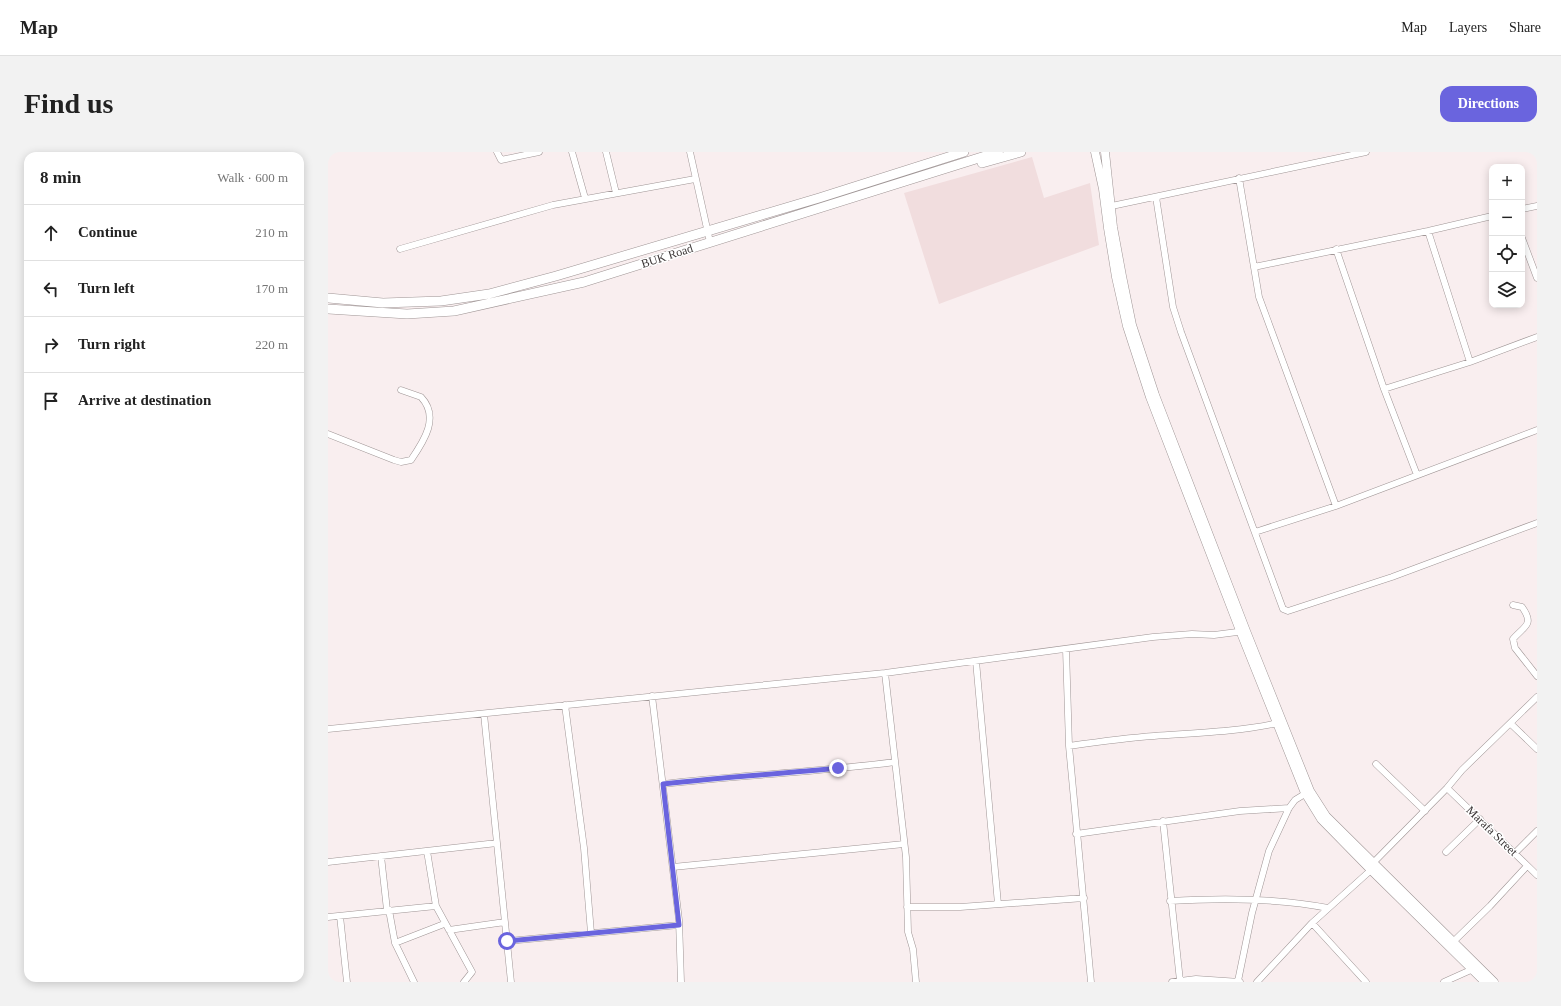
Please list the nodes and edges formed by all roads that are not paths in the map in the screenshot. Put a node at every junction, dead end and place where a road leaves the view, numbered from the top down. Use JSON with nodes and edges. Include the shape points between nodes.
{"nodes":[{"id":1,"x":497,"y":152,"type":"edge"},
{"id":2,"x":539,"y":152,"type":"edge"},
{"id":3,"x":572,"y":152,"type":"edge"},
{"id":4,"x":606,"y":152,"type":"edge"},
{"id":5,"x":690,"y":152,"type":"edge"},
{"id":6,"x":953,"y":152,"type":"edge"},
{"id":7,"x":964,"y":152,"type":"edge"},
{"id":8,"x":998,"y":152,"type":"edge"},
{"id":9,"x":1021,"y":152,"type":"edge"},
{"id":10,"x":1095,"y":152,"type":"edge"},
{"id":11,"x":1105,"y":152,"type":"edge"},
{"id":12,"x":1366,"y":152,"type":"edge"},
{"id":13,"x":906,"y":170,"type":"junction"},
{"id":14,"x":921,"y":176,"type":"junction"},
{"id":15,"x":1239,"y":178,"type":"junction"},
{"id":16,"x":695,"y":179,"type":"junction"},
{"id":17,"x":616,"y":193,"type":"junction"},
{"id":18,"x":1156,"y":196,"type":"junction"},
{"id":19,"x":585,"y":198,"type":"junction"},
{"id":20,"x":1537,"y":206,"type":"edge"},
{"id":21,"x":1108,"y":207,"type":"junction"},
{"id":22,"x":1525,"y":208,"type":"edge"},
{"id":23,"x":1489,"y":217,"type":"edge"},
{"id":24,"x":707,"y":230,"type":"junction"},
{"id":25,"x":1428,"y":231,"type":"junction"},
{"id":26,"x":710,"y":242,"type":"junction"},
{"id":27,"x":1525,"y":246,"type":"edge"},
{"id":28,"x":400,"y":249,"type":"dead end"},
{"id":29,"x":1336,"y":249,"type":"junction"},
{"id":30,"x":1254,"y":267,"type":"junction"},
{"id":31,"x":1537,"y":278,"type":"edge"},
{"id":32,"x":328,"y":298,"type":"edge"},
{"id":33,"x":328,"y":309,"type":"edge"},
{"id":34,"x":1537,"y":337,"type":"edge"},
{"id":35,"x":1470,"y":362,"type":"junction"},
{"id":36,"x":1384,"y":389,"type":"junction"},
{"id":37,"x":401,"y":390,"type":"dead end"},
{"id":38,"x":1537,"y":430,"type":"edge"},
{"id":39,"x":328,"y":434,"type":"edge"},
{"id":40,"x":1417,"y":475,"type":"junction"},
{"id":41,"x":1336,"y":506,"type":"junction"},
{"id":42,"x":1537,"y":523,"type":"edge"},
{"id":43,"x":1255,"y":532,"type":"junction"},
{"id":44,"x":1512,"y":605,"type":"dead end"},
{"id":45,"x":1243,"y":632,"type":"junction"},
{"id":46,"x":1066,"y":649,"type":"junction"},
{"id":47,"x":976,"y":661,"type":"junction"},
{"id":48,"x":885,"y":673,"type":"junction"},
{"id":49,"x":1537,"y":676,"type":"edge"},
{"id":50,"x":652,"y":696,"type":"junction"},
{"id":51,"x":1537,"y":697,"type":"edge"},
{"id":52,"x":565,"y":705,"type":"junction"},
{"id":53,"x":484,"y":714,"type":"junction"},
{"id":54,"x":1278,"y":723,"type":"junction"},
{"id":55,"x":1511,"y":724,"type":"junction"},
{"id":56,"x":328,"y":730,"type":"edge"},
{"id":57,"x":1069,"y":746,"type":"junction"},
{"id":58,"x":1537,"y":749,"type":"edge"},
{"id":59,"x":895,"y":762,"type":"junction"},
{"id":60,"x":1376,"y":764,"type":"dead end"},
{"id":61,"x":663,"y":784,"type":"junction"},
{"id":62,"x":1447,"y":788,"type":"junction"},
{"id":63,"x":1308,"y":792,"type":"junction"},
{"id":64,"x":1289,"y":808,"type":"junction"},
{"id":65,"x":1425,"y":811,"type":"junction"},
{"id":66,"x":1480,"y":819,"type":"junction"},
{"id":67,"x":1163,"y":821,"type":"junction"},
{"id":68,"x":1537,"y":830,"type":"edge"},
{"id":69,"x":1076,"y":834,"type":"junction"},
{"id":70,"x":497,"y":843,"type":"junction"},
{"id":71,"x":904,"y":844,"type":"junction"},
{"id":72,"x":427,"y":851,"type":"junction"},
{"id":73,"x":1446,"y":852,"type":"dead end"},
{"id":74,"x":1515,"y":853,"type":"junction"},
{"id":75,"x":381,"y":856,"type":"junction"},
{"id":76,"x":328,"y":862,"type":"edge"},
{"id":77,"x":673,"y":866,"type":"junction"},
{"id":78,"x":1372,"y":867,"type":"junction"},
{"id":79,"x":1533,"y":869,"type":"edge"},
{"id":80,"x":1084,"y":898,"type":"junction"},
{"id":81,"x":1170,"y":901,"type":"junction"},
{"id":82,"x":1256,"y":901,"type":"junction"},
{"id":83,"x":998,"y":904,"type":"junction"},
{"id":84,"x":436,"y":906,"type":"junction"},
{"id":85,"x":907,"y":907,"type":"junction"},
{"id":86,"x":1328,"y":908,"type":"junction"},
{"id":87,"x":388,"y":910,"type":"junction"},
{"id":88,"x":340,"y":916,"type":"junction"},
{"id":89,"x":328,"y":917,"type":"edge"},
{"id":90,"x":505,"y":922,"type":"junction"},
{"id":91,"x":444,"y":924,"type":"junction"},
{"id":92,"x":1312,"y":924,"type":"junction"},
{"id":93,"x":679,"y":925,"type":"junction"},
{"id":94,"x":449,"y":930,"type":"junction"},
{"id":95,"x":591,"y":933,"type":"junction"},
{"id":96,"x":507,"y":941,"type":"junction"},
{"id":97,"x":1453,"y":942,"type":"junction"},
{"id":98,"x":395,"y":943,"type":"junction"},
{"id":99,"x":1473,"y":969,"type":"junction"},
{"id":100,"x":1180,"y":981,"type":"junction"},
{"id":101,"x":1240,"y":981,"type":"edge"},
{"id":102,"x":347,"y":982,"type":"edge"},
{"id":103,"x":414,"y":982,"type":"edge"},
{"id":104,"x":464,"y":982,"type":"edge"},
{"id":105,"x":511,"y":982,"type":"edge"},
{"id":106,"x":681,"y":982,"type":"edge"},
{"id":107,"x":916,"y":982,"type":"edge"},
{"id":108,"x":1091,"y":982,"type":"edge"},
{"id":109,"x":1172,"y":982,"type":"edge"},
{"id":110,"x":1257,"y":982,"type":"edge"},
{"id":111,"x":1366,"y":982,"type":"edge"},
{"id":112,"x":1444,"y":982,"type":"edge"},
{"id":113,"x":1485,"y":982,"type":"edge"},
{"id":114,"x":1494,"y":982,"type":"edge"}],
"edges":[{"from":1,"to":2,"type":"street","via":[[501,160]]},
{"from":3,"to":19,"type":"street"},
{"from":4,"to":17,"type":"street"},
{"from":5,"to":16,"type":"street"},
{"from":6,"to":13,"type":"main road"},
{"from":7,"to":13,"type":"main road","name":"BUK Road"},
{"from":8,"to":14,"type":"main road","name":"BUK Road"},
{"from":9,"to":14,"type":"main road","via":[[944,175]]},
{"from":10,"to":21,"type":"main road"},
{"from":11,"to":21,"type":"main road"},
{"from":12,"to":15,"type":"street"},
{"from":13,"to":24,"type":"main road","name":"BUK Road"},
{"from":14,"to":26,"type":"main road","name":"BUK Road"},
{"from":15,"to":18,"type":"street"},
{"from":15,"to":30,"type":"street"},
{"from":16,"to":17,"type":"street"},
{"from":16,"to":24,"type":"street"},
{"from":17,"to":19,"type":"street"},
{"from":18,"to":21,"type":"street"},
{"from":18,"to":43,"type":"street","via":[[1173,307]]},
{"from":19,"to":28,"type":"street"},
{"from":20,"to":22,"type":"street"},
{"from":21,"to":45,"type":"main road","via":[[1116,277],[1127,326],[1150,397]]},
{"from":23,"to":25,"type":"street"},
{"from":24,"to":26,"type":"street"},
{"from":24,"to":32,"type":"main road","name":"BUK Road","via":[[556,276],[462,299],[383,303]]},
{"from":25,"to":29,"type":"street"},
{"from":25,"to":35,"type":"street"},
{"from":26,"to":33,"type":"main road","name":"BUK Road","via":[[584,282],[454,311],[407,314]]},
{"from":27,"to":31,"type":"street"},
{"from":29,"to":30,"type":"street"},
{"from":29,"to":36,"type":"street"},
{"from":30,"to":41,"type":"street","via":[[1259,297]]},
{"from":34,"to":35,"type":"street"},
{"from":35,"to":36,"type":"street"},
{"from":36,"to":40,"type":"street"},
{"from":37,"to":39,"type":"street","via":[[421,397],[430,411],[427,435],[411,460],[394,460]]},
{"from":38,"to":40,"type":"street"},
{"from":40,"to":41,"type":"street"},
{"from":41,"to":43,"type":"street"},
{"from":42,"to":43,"type":"street","via":[[1392,577],[1286,611],[1283,609]]},
{"from":44,"to":49,"type":"street","via":[[1522,607],[1529,618],[1528,623],[1513,639],[1515,648]]},
{"from":45,"to":46,"type":"street","via":[[1214,635],[1184,634]]},
{"from":45,"to":54,"type":"main road"},
{"from":45,"to":63,"type":"main road"},
{"from":46,"to":47,"type":"street"},
{"from":46,"to":57,"type":"street"},
{"from":47,"to":48,"type":"street"},
{"from":47,"to":83,"type":"street"},
{"from":48,"to":50,"type":"street"},
{"from":48,"to":59,"type":"street"},
{"from":50,"to":52,"type":"street"},
{"from":50,"to":61,"type":"street"},
{"from":51,"to":55,"type":"street"},
{"from":52,"to":53,"type":"street"},
{"from":52,"to":95,"type":"street","via":[[584,848]]},
{"from":53,"to":56,"type":"street"},
{"from":53,"to":70,"type":"street"},
{"from":54,"to":57,"type":"street","via":[[1230,731],[1122,739]]},
{"from":54,"to":63,"type":"main road"},
{"from":55,"to":58,"type":"street"},
{"from":55,"to":62,"type":"street","via":[[1462,770]]},
{"from":57,"to":69,"type":"street"},
{"from":59,"to":61,"type":"street","via":[[769,775],[726,776]]},
{"from":59,"to":71,"type":"street"},
{"from":60,"to":65,"type":"street"},
{"from":61,"to":77,"type":"street"},
{"from":62,"to":65,"type":"street"},
{"from":62,"to":66,"type":"street","name":"Marafa Street"},
{"from":63,"to":64,"type":"street","via":[[1295,800]]},
{"from":63,"to":78,"type":"main road","via":[[1321,819]]},
{"from":64,"to":67,"type":"street","via":[[1240,811]]},
{"from":64,"to":82,"type":"street","via":[[1269,851]]},
{"from":65,"to":78,"type":"street"},
{"from":66,"to":73,"type":"street"},
{"from":66,"to":74,"type":"street","name":"Marafa Street"},
{"from":67,"to":69,"type":"street"},
{"from":67,"to":81,"type":"street"},
{"from":68,"to":74,"type":"street"},
{"from":69,"to":80,"type":"street"},
{"from":70,"to":72,"type":"street"},
{"from":70,"to":90,"type":"street"},
{"from":71,"to":77,"type":"street"},
{"from":71,"to":85,"type":"street"},
{"from":72,"to":75,"type":"street"},
{"from":72,"to":84,"type":"street"},
{"from":74,"to":79,"type":"street","name":"Marafa Street"},
{"from":75,"to":76,"type":"street"},
{"from":75,"to":87,"type":"street"},
{"from":77,"to":93,"type":"street"},
{"from":78,"to":86,"type":"street"},
{"from":78,"to":97,"type":"main road"},
{"from":78,"to":99,"type":"main road"},
{"from":79,"to":97,"type":"street"},
{"from":80,"to":83,"type":"street"},
{"from":80,"to":108,"type":"street"},
{"from":81,"to":82,"type":"street"},
{"from":81,"to":100,"type":"street"},
{"from":82,"to":86,"type":"street"},
{"from":82,"to":101,"type":"street"},
{"from":83,"to":85,"type":"street"},
{"from":84,"to":87,"type":"street"},
{"from":84,"to":91,"type":"street"},
{"from":85,"to":107,"type":"street"},
{"from":86,"to":92,"type":"street"},
{"from":87,"to":88,"type":"street"},
{"from":87,"to":98,"type":"street"},
{"from":88,"to":89,"type":"street"},
{"from":88,"to":102,"type":"street"},
{"from":90,"to":94,"type":"street"},
{"from":90,"to":96,"type":"street"},
{"from":91,"to":94,"type":"street"},
{"from":91,"to":98,"type":"street"},
{"from":92,"to":110,"type":"street"},
{"from":92,"to":111,"type":"street"},
{"from":93,"to":95,"type":"street"},
{"from":93,"to":106,"type":"street"},
{"from":94,"to":104,"type":"street","via":[[471,968],[472,972]]},
{"from":95,"to":96,"type":"street"},
{"from":96,"to":105,"type":"street"},
{"from":97,"to":114,"type":"main road"},
{"from":98,"to":103,"type":"street"},
{"from":99,"to":112,"type":"street"},
{"from":99,"to":113,"type":"main road"},
{"from":100,"to":101,"type":"street"},
{"from":100,"to":109,"type":"street"}]}
